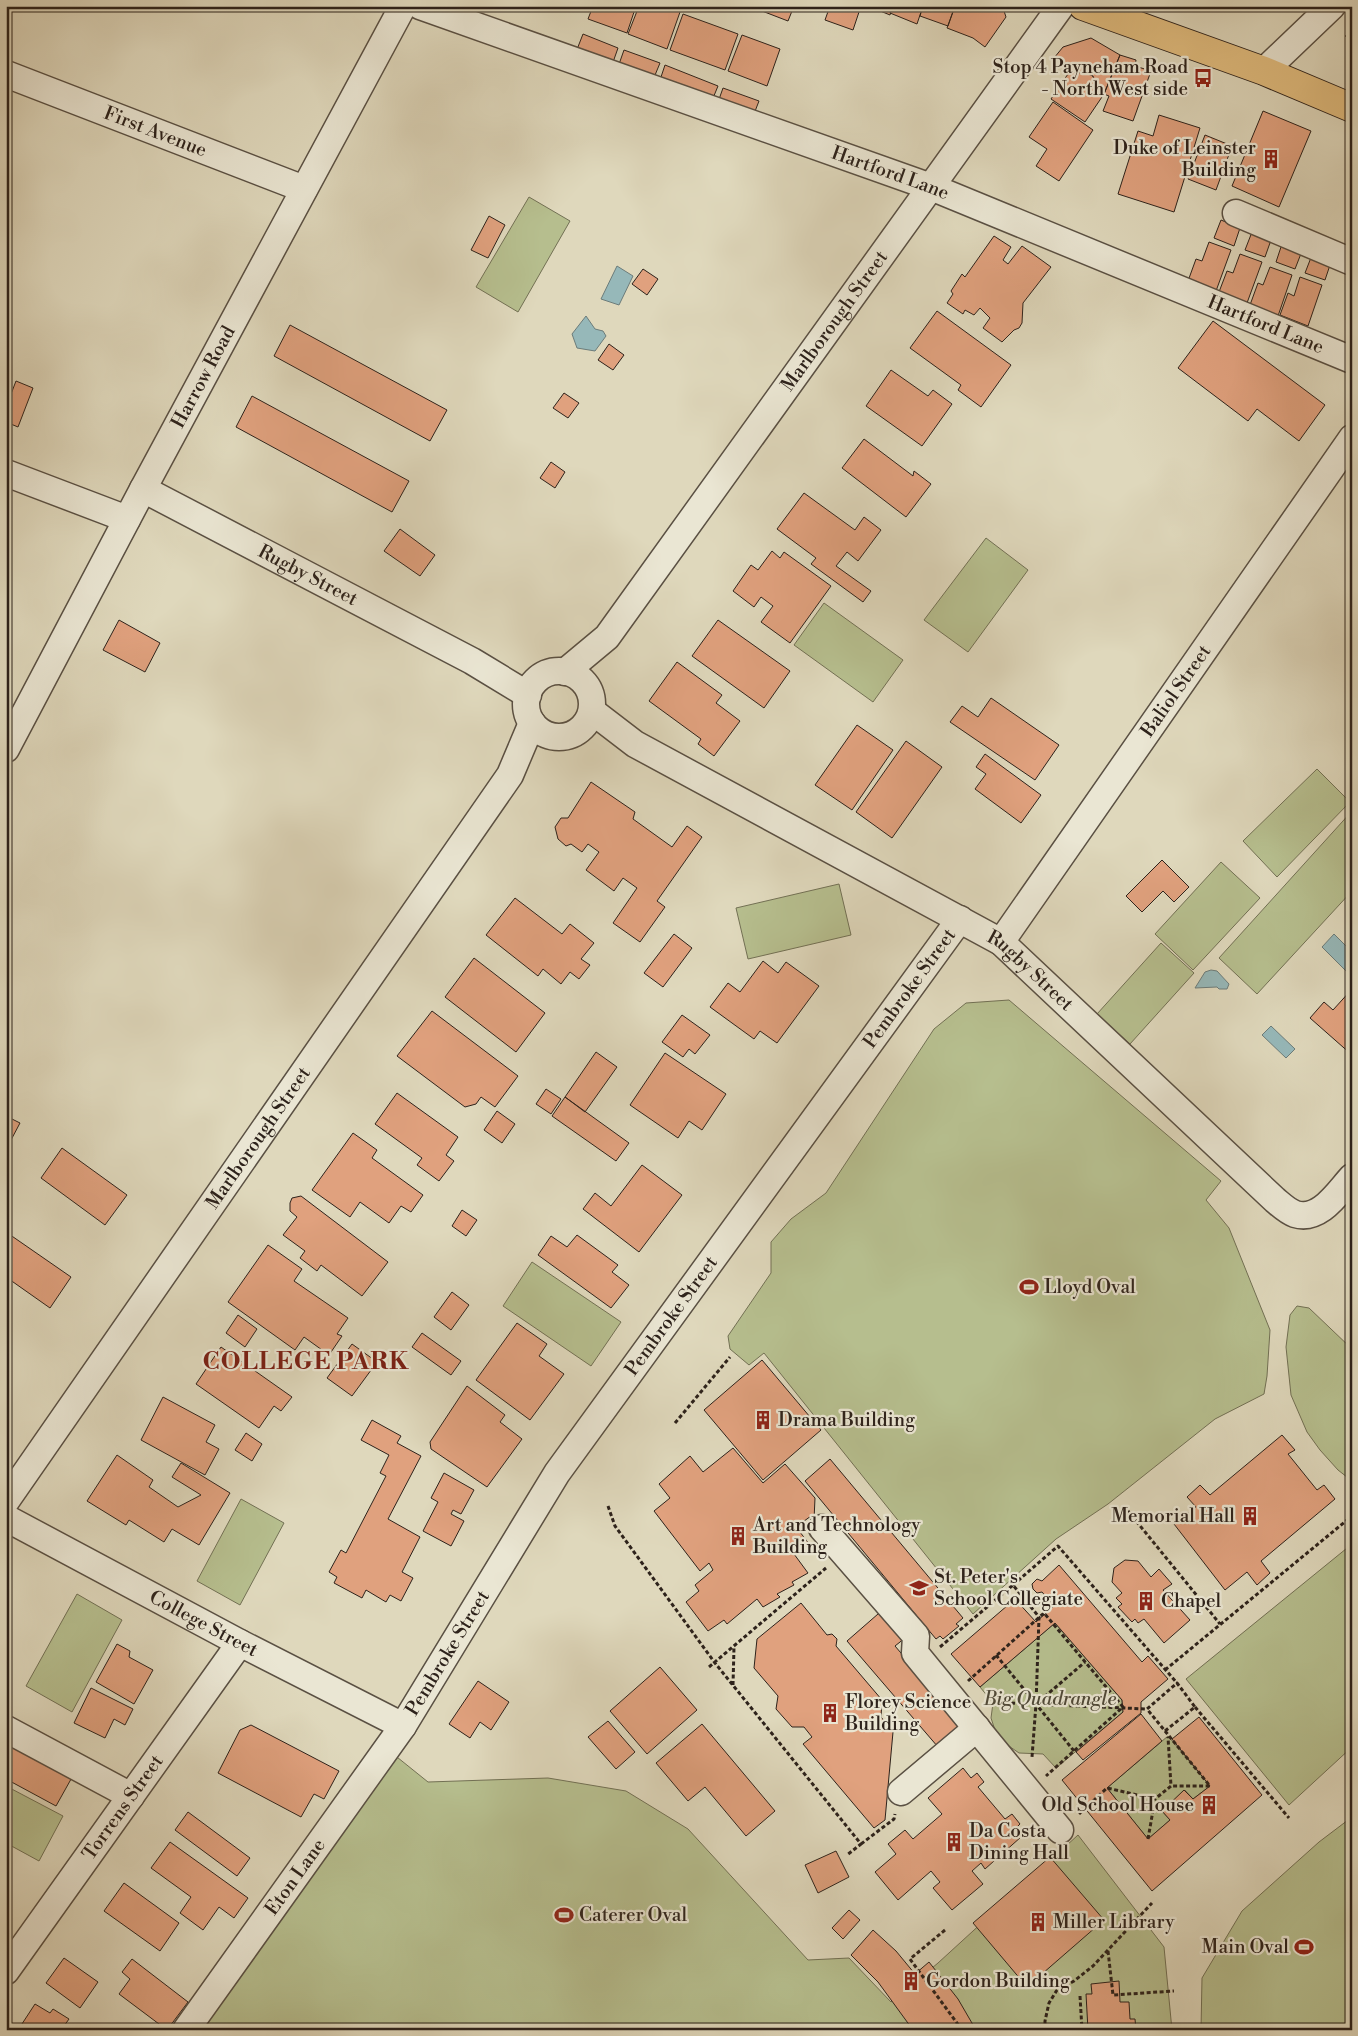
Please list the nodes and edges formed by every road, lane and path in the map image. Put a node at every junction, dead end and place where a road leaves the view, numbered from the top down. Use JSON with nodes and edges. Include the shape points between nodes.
{"nodes":[{"id":1,"x":404,"y":6,"type":"edge"},
{"id":2,"x":420,"y":6,"type":"edge"},
{"id":3,"x":1061,"y":6,"type":"edge"},
{"id":4,"x":1083,"y":6,"type":"edge"},
{"id":5,"x":1332,"y":6,"type":"edge"},
{"id":6,"x":1264,"y":71,"type":"junction"},
{"id":7,"x":6,"y":74,"type":"edge"},
{"id":8,"x":1352,"y":108,"type":"edge"},
{"id":9,"x":930,"y":187,"type":"junction"},
{"id":10,"x":304,"y":189,"type":"junction"},
{"id":11,"x":1236,"y":213,"type":"dead end"},
{"id":12,"x":1352,"y":262,"type":"edge"},
{"id":13,"x":1352,"y":360,"type":"edge"},
{"id":14,"x":1352,"y":438,"type":"edge"},
{"id":15,"x":6,"y":473,"type":"edge"},
{"id":16,"x":143,"y":489,"type":"junction"},
{"id":17,"x":127,"y":519,"type":"junction"},
{"id":18,"x":607,"y":637,"type":"junction"},
{"id":19,"x":565,"y":672,"type":"junction"},
{"id":20,"x":533,"y":687,"type":"junction"},
{"id":21,"x":588,"y":711,"type":"junction"},
{"id":22,"x":542,"y":730,"type":"junction"},
{"id":23,"x":6,"y":749,"type":"edge"},
{"id":24,"x":960,"y":919,"type":"junction"},
{"id":25,"x":1001,"y":942,"type":"junction"},
{"id":26,"x":1352,"y":1176,"type":"edge"},
{"id":27,"x":730,"y":1357,"type":"dead end"},
{"id":28,"x":675,"y":1423,"type":"dead end"},
{"id":29,"x":6,"y":1501,"type":"edge"},
{"id":30,"x":608,"y":1506,"type":"dead end"},
{"id":31,"x":1128,"y":1511,"type":"dead end"},
{"id":32,"x":1352,"y":1516,"type":"edge"},
{"id":33,"x":6,"y":1518,"type":"edge"},
{"id":34,"x":822,"y":1528,"type":"dead end"},
{"id":35,"x":844,"y":1553,"type":"junction"},
{"id":36,"x":1013,"y":1585,"type":"junction"},
{"id":37,"x":1039,"y":1617,"type":"junction"},
{"id":38,"x":1220,"y":1624,"type":"junction"},
{"id":39,"x":240,"y":1643,"type":"junction"},
{"id":40,"x":734,"y":1646,"type":"junction"},
{"id":41,"x":996,"y":1655,"type":"junction"},
{"id":42,"x":923,"y":1662,"type":"junction"},
{"id":43,"x":1085,"y":1662,"type":"junction"},
{"id":44,"x":715,"y":1663,"type":"junction"},
{"id":45,"x":709,"y":1668,"type":"dead end"},
{"id":46,"x":1165,"y":1670,"type":"junction"},
{"id":47,"x":1177,"y":1684,"type":"junction"},
{"id":48,"x":733,"y":1686,"type":"junction"},
{"id":49,"x":952,"y":1698,"type":"junction"},
{"id":50,"x":1036,"y":1704,"type":"junction"},
{"id":51,"x":1123,"y":1707,"type":"junction"},
{"id":52,"x":1195,"y":1707,"type":"junction"},
{"id":53,"x":1147,"y":1709,"type":"junction"},
{"id":54,"x":403,"y":1726,"type":"junction"},
{"id":55,"x":976,"y":1728,"type":"junction"},
{"id":56,"x":6,"y":1729,"type":"edge"},
{"id":57,"x":1165,"y":1731,"type":"junction"},
{"id":58,"x":1168,"y":1736,"type":"junction"},
{"id":59,"x":1074,"y":1751,"type":"junction"},
{"id":60,"x":1171,"y":1786,"type":"junction"},
{"id":61,"x":901,"y":1792,"type":"joint"},
{"id":62,"x":1029,"y":1792,"type":"junction"},
{"id":63,"x":131,"y":1796,"type":"junction"},
{"id":64,"x":1156,"y":1799,"type":"junction"},
{"id":65,"x":1289,"y":1818,"type":"dead end"},
{"id":66,"x":1070,"y":1822,"type":"joint"},
{"id":67,"x":1148,"y":1839,"type":"dead end"},
{"id":68,"x":861,"y":1844,"type":"junction"},
{"id":69,"x":847,"y":1855,"type":"dead end"},
{"id":70,"x":1152,"y":1903,"type":"dead end"},
{"id":71,"x":945,"y":1930,"type":"dead end"},
{"id":72,"x":16,"y":1939,"type":"edge"},
{"id":73,"x":1108,"y":1951,"type":"junction"},
{"id":74,"x":6,"y":1971,"type":"edge"},
{"id":75,"x":1174,"y":1991,"type":"dead end"},
{"id":76,"x":1080,"y":1996,"type":"dead end"},
{"id":77,"x":186,"y":2030,"type":"edge"},
{"id":78,"x":962,"y":2030,"type":"edge"},
{"id":79,"x":1046,"y":2030,"type":"edge"},
{"id":80,"x":1082,"y":2030,"type":"edge"}],
"edges":[{"from":1,"to":10,"type":"street","name":"Harrow Road"},
{"from":2,"to":9,"type":"street","name":"Hartford Lane"},
{"from":3,"to":9,"type":"street","name":"Marlborough Street"},
{"from":4,"to":6,"type":"main road"},
{"from":5,"to":6,"type":"street"},
{"from":6,"to":8,"type":"main road"},
{"from":7,"to":10,"type":"street","name":"First Avenue"},
{"from":9,"to":13,"type":"street","name":"Hartford Lane"},
{"from":9,"to":18,"type":"street","name":"Marlborough Street"},
{"from":10,"to":16,"type":"street","name":"Harrow Road"},
{"from":11,"to":12,"type":"street"},
{"from":14,"to":25,"type":"street","name":"Baliol Street"},
{"from":15,"to":17,"type":"street"},
{"from":16,"to":17,"type":"street","name":"Harrow Road"},
{"from":16,"to":20,"type":"street","name":"Rugby Street","via":[[472,661]]},
{"from":17,"to":23,"type":"street","name":"Harrow Road"},
{"from":18,"to":19,"type":"street","name":"Marlborough Street"},
{"from":18,"to":21,"type":"street","name":"Marlborough Street"},
{"from":19,"to":20,"type":"street","via":[[552,672]]},
{"from":19,"to":21,"type":"street","via":[[584,682]]},
{"from":20,"to":22,"type":"street","via":[[526,706]]},
{"from":21,"to":22,"type":"street","via":[[573,734],[562,737]]},
{"from":21,"to":24,"type":"street","name":"Rugby Street","via":[[635,744]]},
{"from":22,"to":29,"type":"street","name":"Marlborough Street"},
{"from":24,"to":25,"type":"street","name":"Rugby Street"},
{"from":24,"to":54,"type":"street","name":"Pembroke Street","via":[[557,1473]]},
{"from":25,"to":26,"type":"street","name":"Rugby Street","via":[[1290,1211],[1302,1215],[1325,1207]]},
{"from":27,"to":28,"type":"path"},
{"from":30,"to":44,"type":"path","via":[[614,1526]]},
{"from":31,"to":38,"type":"path"},
{"from":32,"to":38,"type":"path"},
{"from":33,"to":39,"type":"street","name":"College Street"},
{"from":34,"to":35,"type":"street"},
{"from":35,"to":40,"type":"path"},
{"from":35,"to":42,"type":"street","via":[[916,1636],[915,1653]]},
{"from":36,"to":37,"type":"path"},
{"from":36,"to":42,"type":"path"},
{"from":36,"to":46,"type":"path","via":[[1058,1546]]},
{"from":37,"to":41,"type":"path"},
{"from":37,"to":43,"type":"path","via":[[1044,1613]]},
{"from":37,"to":50,"type":"path"},
{"from":38,"to":46,"type":"path"},
{"from":39,"to":54,"type":"street","name":"College Street"},
{"from":39,"to":63,"type":"street","name":"Torrens Street"},
{"from":40,"to":44,"type":"path"},
{"from":40,"to":48,"type":"path"},
{"from":41,"to":49,"type":"path"},
{"from":41,"to":50,"type":"path"},
{"from":42,"to":49,"type":"street"},
{"from":43,"to":50,"type":"path"},
{"from":43,"to":51,"type":"path"},
{"from":44,"to":45,"type":"path"},
{"from":44,"to":48,"type":"path"},
{"from":46,"to":47,"type":"path"},
{"from":47,"to":52,"type":"path"},
{"from":47,"to":53,"type":"path"},
{"from":48,"to":68,"type":"path"},
{"from":49,"to":50,"type":"path"},
{"from":49,"to":55,"type":"street"},
{"from":50,"to":51,"type":"path"},
{"from":50,"to":59,"type":"path"},
{"from":50,"to":62,"type":"path"},
{"from":51,"to":53,"type":"path"},
{"from":51,"to":59,"type":"path"},
{"from":52,"to":57,"type":"path"},
{"from":52,"to":65,"type":"path"},
{"from":53,"to":57,"type":"path"},
{"from":54,"to":77,"type":"street","name":"Eton Lane"},
{"from":55,"to":61,"type":"street"},
{"from":55,"to":62,"type":"street"},
{"from":56,"to":63,"type":"street"},
{"from":57,"to":58,"type":"path"},
{"from":58,"to":60,"type":"path"},
{"from":58,"to":60,"type":"path","via":[[1210,1786]]},
{"from":59,"to":62,"type":"path"},
{"from":60,"to":64,"type":"path"},
{"from":61,"to":68,"type":"path","via":[[894,1819]]},
{"from":62,"to":66,"type":"street"},
{"from":63,"to":72,"type":"street","name":"Torrens Street"},
{"from":64,"to":66,"type":"path","via":[[1107,1788]]},
{"from":64,"to":67,"type":"path"},
{"from":68,"to":69,"type":"path"},
{"from":70,"to":73,"type":"path"},
{"from":71,"to":78,"type":"path","via":[[910,1959]]},
{"from":72,"to":74,"type":"street","name":"Torrens Street"},
{"from":73,"to":75,"type":"path","via":[[1113,1995]]},
{"from":73,"to":79,"type":"path","via":[[1074,1981],[1057,1990],[1049,2003]]},
{"from":76,"to":80,"type":"path"}]}
